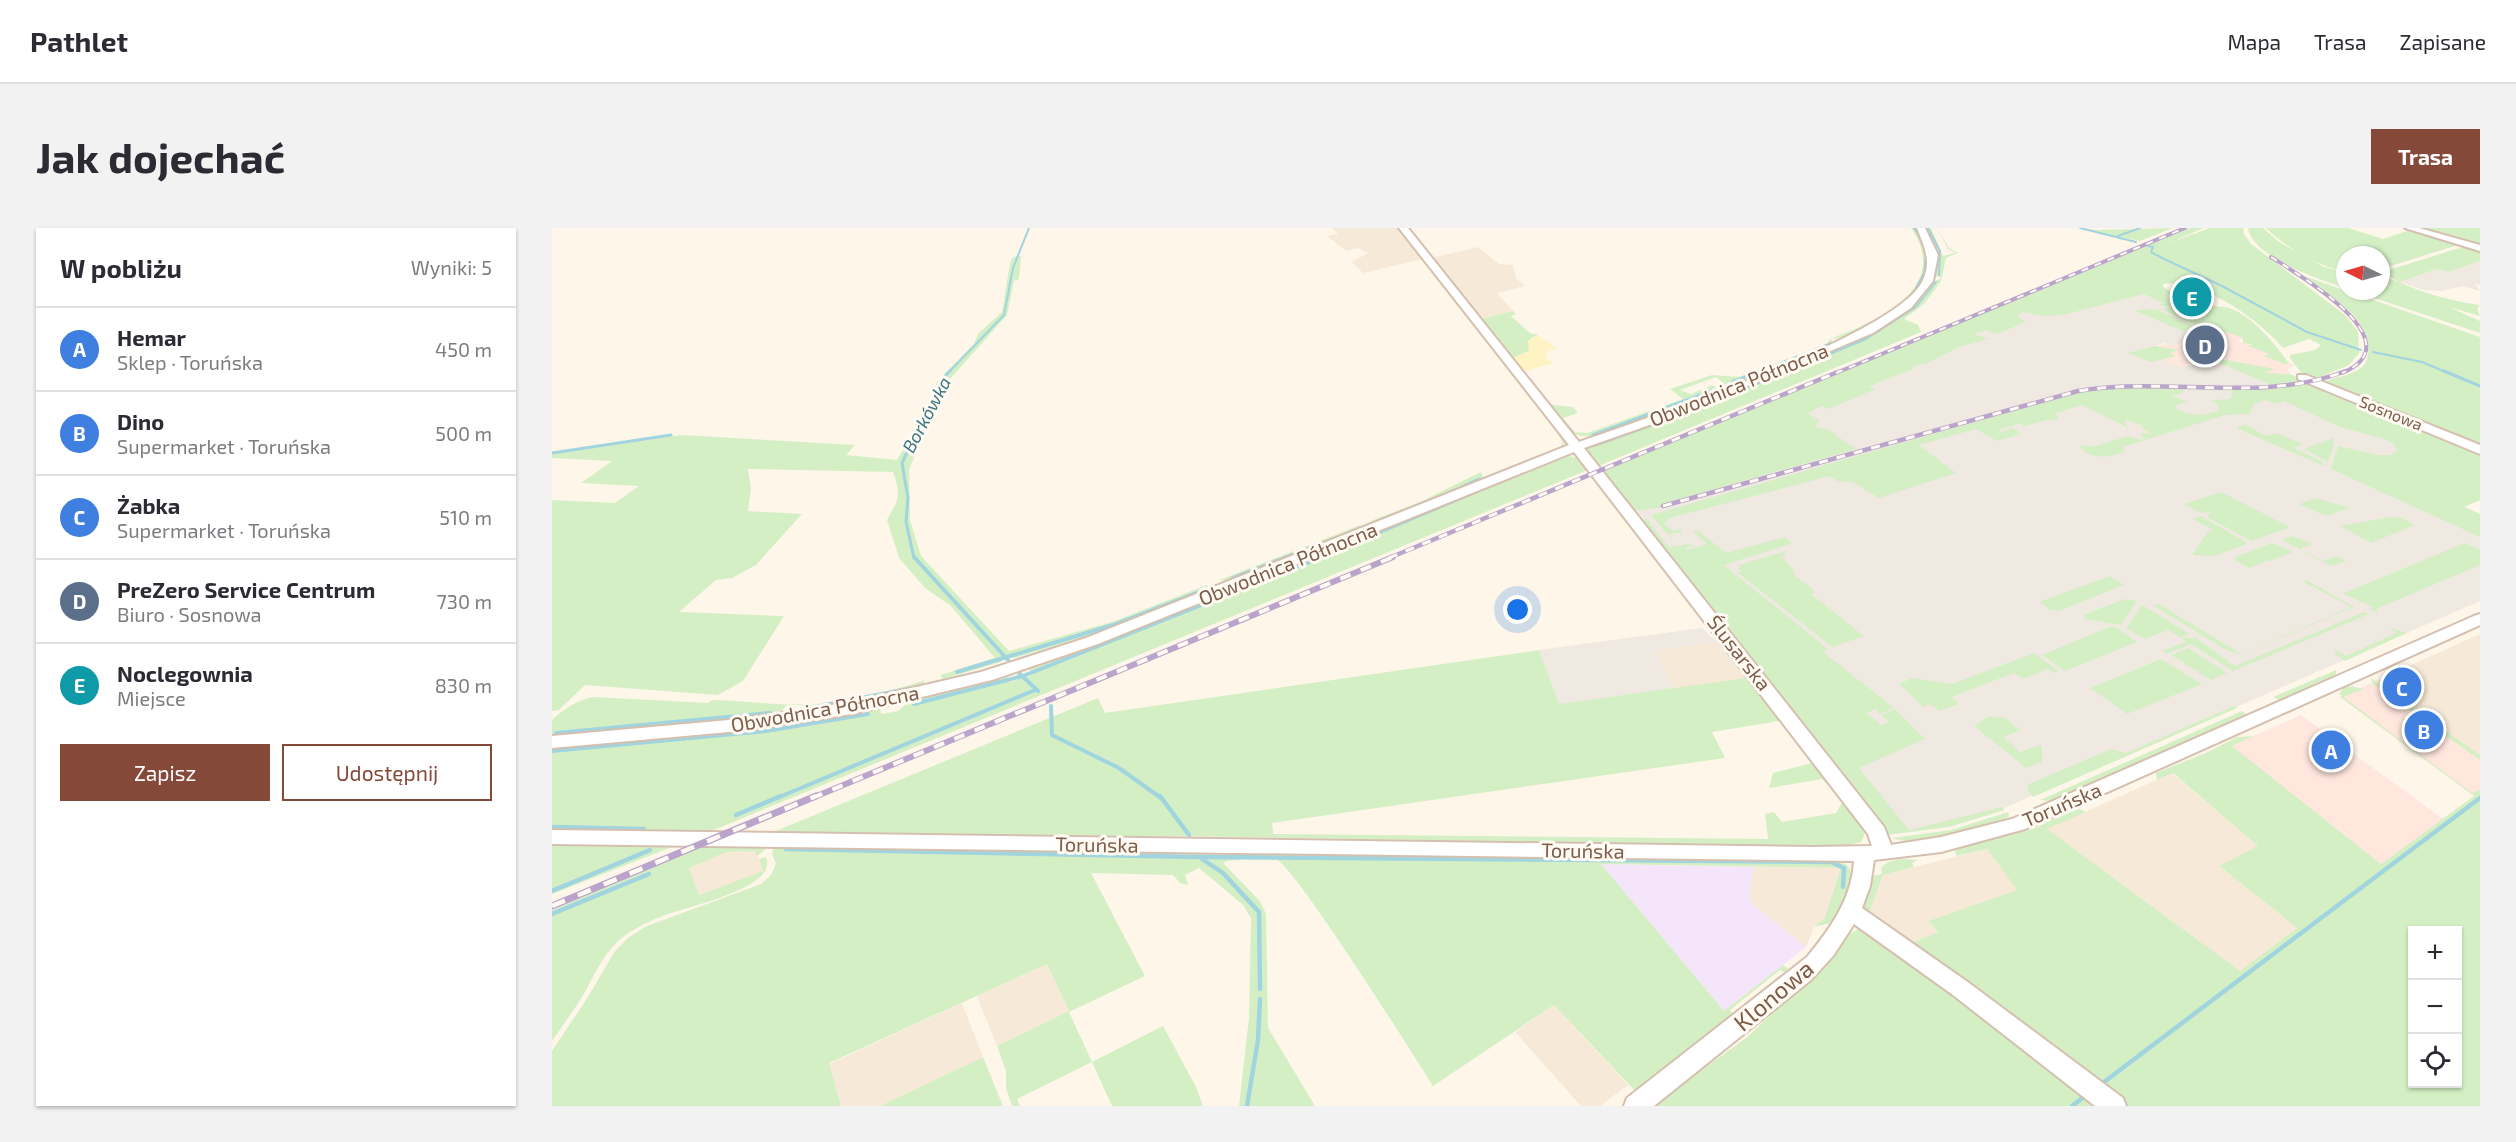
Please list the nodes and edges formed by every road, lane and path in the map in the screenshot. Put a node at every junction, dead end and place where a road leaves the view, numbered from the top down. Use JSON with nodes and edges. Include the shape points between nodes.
{"nodes":[{"id":1,"x":1403,"y":228,"type":"edge"},
{"id":2,"x":1921,"y":228,"type":"edge"},
{"id":3,"x":2409,"y":228,"type":"edge"},
{"id":4,"x":2480,"y":248,"type":"edge"},
{"id":5,"x":2302,"y":377,"type":"dead end"},
{"id":6,"x":2480,"y":450,"type":"edge"},
{"id":7,"x":1581,"y":453,"type":"junction"},
{"id":8,"x":2480,"y":619,"type":"edge"},
{"id":9,"x":552,"y":742,"type":"edge"},
{"id":10,"x":552,"y":837,"type":"edge"},
{"id":11,"x":1884,"y":852,"type":"junction"},
{"id":12,"x":1864,"y":853,"type":"junction"},
{"id":13,"x":1849,"y":910,"type":"junction"},
{"id":14,"x":1636,"y":1106,"type":"edge"},
{"id":15,"x":2114,"y":1106,"type":"edge"}],
"edges":[{"from":1,"to":7,"type":"street","name":"Ślusarska"},
{"from":2,"to":7,"type":"street","name":"Obwodnica Północna","via":[[1932,250],[1931,274],[1914,299],[1889,319],[1806,359]]},
{"from":3,"to":4,"type":"street"},
{"from":5,"to":6,"type":"street","name":"Sosnowa"},
{"from":7,"to":9,"type":"street","name":"Obwodnica Północna","via":[[1128,628],[986,676],[885,702],[790,718]]},
{"from":7,"to":11,"type":"street","name":"Ślusarska","via":[[1877,832]]},
{"from":8,"to":11,"type":"street","name":"Toruńska","via":[[2018,824],[1945,844]]},
{"from":10,"to":12,"type":"street","name":"Toruńska"},
{"from":11,"to":12,"type":"street","name":"Toruńska"},
{"from":12,"to":13,"type":"street","name":"Klonowa"},
{"from":13,"to":14,"type":"street","name":"Klonowa","via":[[1833,942],[1813,965]]},
{"from":13,"to":15,"type":"street","via":[[1961,988]]}]}
